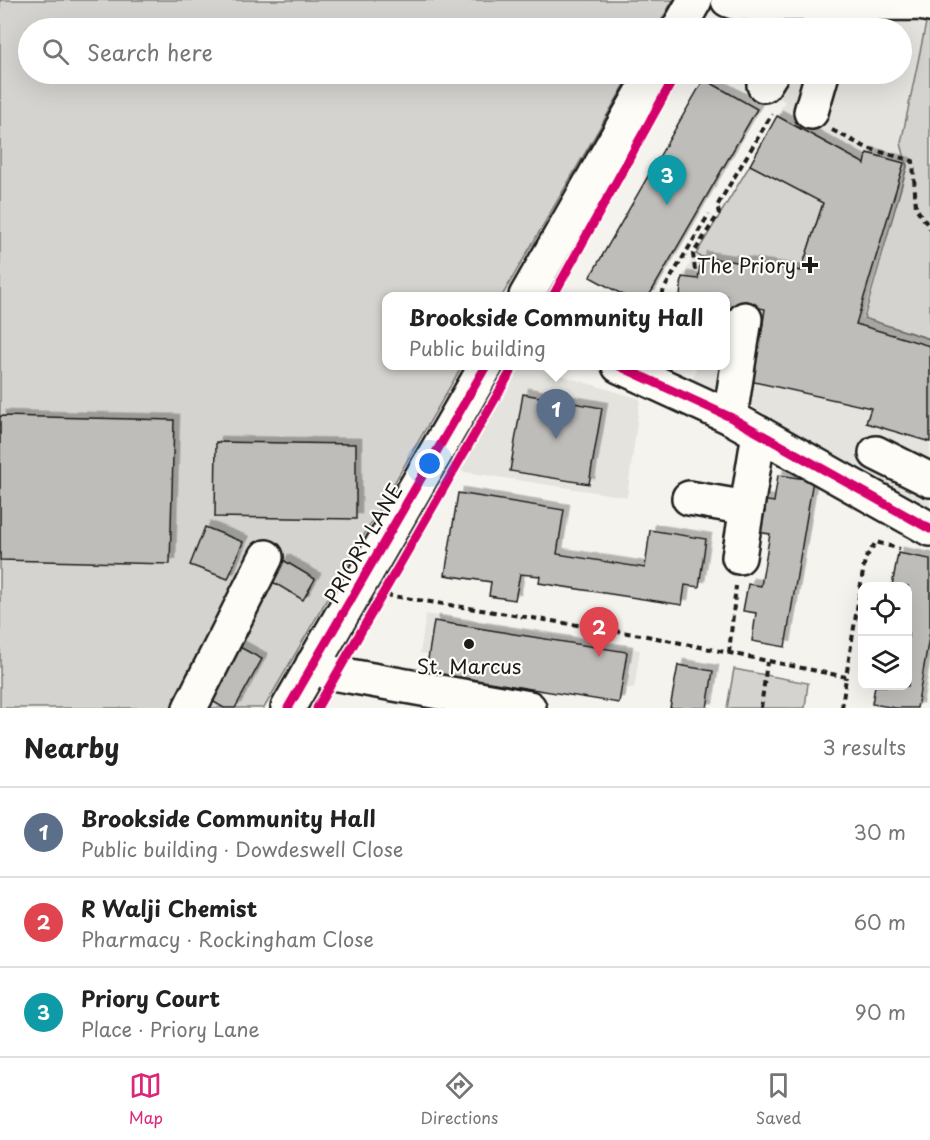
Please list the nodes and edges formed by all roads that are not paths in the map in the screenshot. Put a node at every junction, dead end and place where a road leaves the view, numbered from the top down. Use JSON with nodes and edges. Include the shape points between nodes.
{"nodes":[{"id":1,"x":695,"y":0,"type":"edge"},
{"id":2,"x":728,"y":0,"type":"edge"},
{"id":3,"x":930,"y":5,"type":"edge"},
{"id":4,"x":794,"y":16,"type":"edge"},
{"id":5,"x":685,"y":18,"type":"edge"},
{"id":6,"x":647,"y":84,"type":"edge"},
{"id":7,"x":819,"y":84,"type":"edge"},
{"id":8,"x":811,"y":112,"type":"road end"},
{"id":9,"x":529,"y":292,"type":"edge"},
{"id":10,"x":745,"y":319,"type":"dead end"},
{"id":11,"x":484,"y":370,"type":"edge"},
{"id":12,"x":632,"y":370,"type":"edge"},
{"id":13,"x":730,"y":417,"type":"junction"},
{"id":14,"x":759,"y":433,"type":"junction"},
{"id":15,"x":876,"y":453,"type":"dead end"},
{"id":16,"x":930,"y":480,"type":"edge"},
{"id":17,"x":689,"y":498,"type":"dead end"},
{"id":18,"x":747,"y":508,"type":"junction"},
{"id":19,"x":919,"y":540,"type":"edge"},
{"id":20,"x":266,"y":557,"type":"dead end"},
{"id":21,"x":739,"y":557,"type":"road end"},
{"id":22,"x":313,"y":664,"type":"junction"},
{"id":23,"x":190,"y":708,"type":"edge"},
{"id":24,"x":288,"y":708,"type":"edge"},
{"id":25,"x":529,"y":708,"type":"edge"}],
"edges":[{"from":1,"to":5,"type":"street"},
{"from":2,"to":4,"type":"street"},
{"from":3,"to":4,"type":"street"},
{"from":6,"to":9,"type":"street"},
{"from":7,"to":8,"type":"street"},
{"from":10,"to":13,"type":"street"},
{"from":11,"to":22,"type":"street","name":"PRIORY LANE"},
{"from":12,"to":13,"type":"street"},
{"from":13,"to":14,"type":"street"},
{"from":14,"to":18,"type":"street"},
{"from":14,"to":19,"type":"street"},
{"from":15,"to":16,"type":"street"},
{"from":17,"to":18,"type":"street"},
{"from":18,"to":21,"type":"street"},
{"from":20,"to":23,"type":"street"},
{"from":22,"to":24,"type":"street","name":"PRIORY LANE"},
{"from":22,"to":25,"type":"street","via":[[327,672]]}]}
